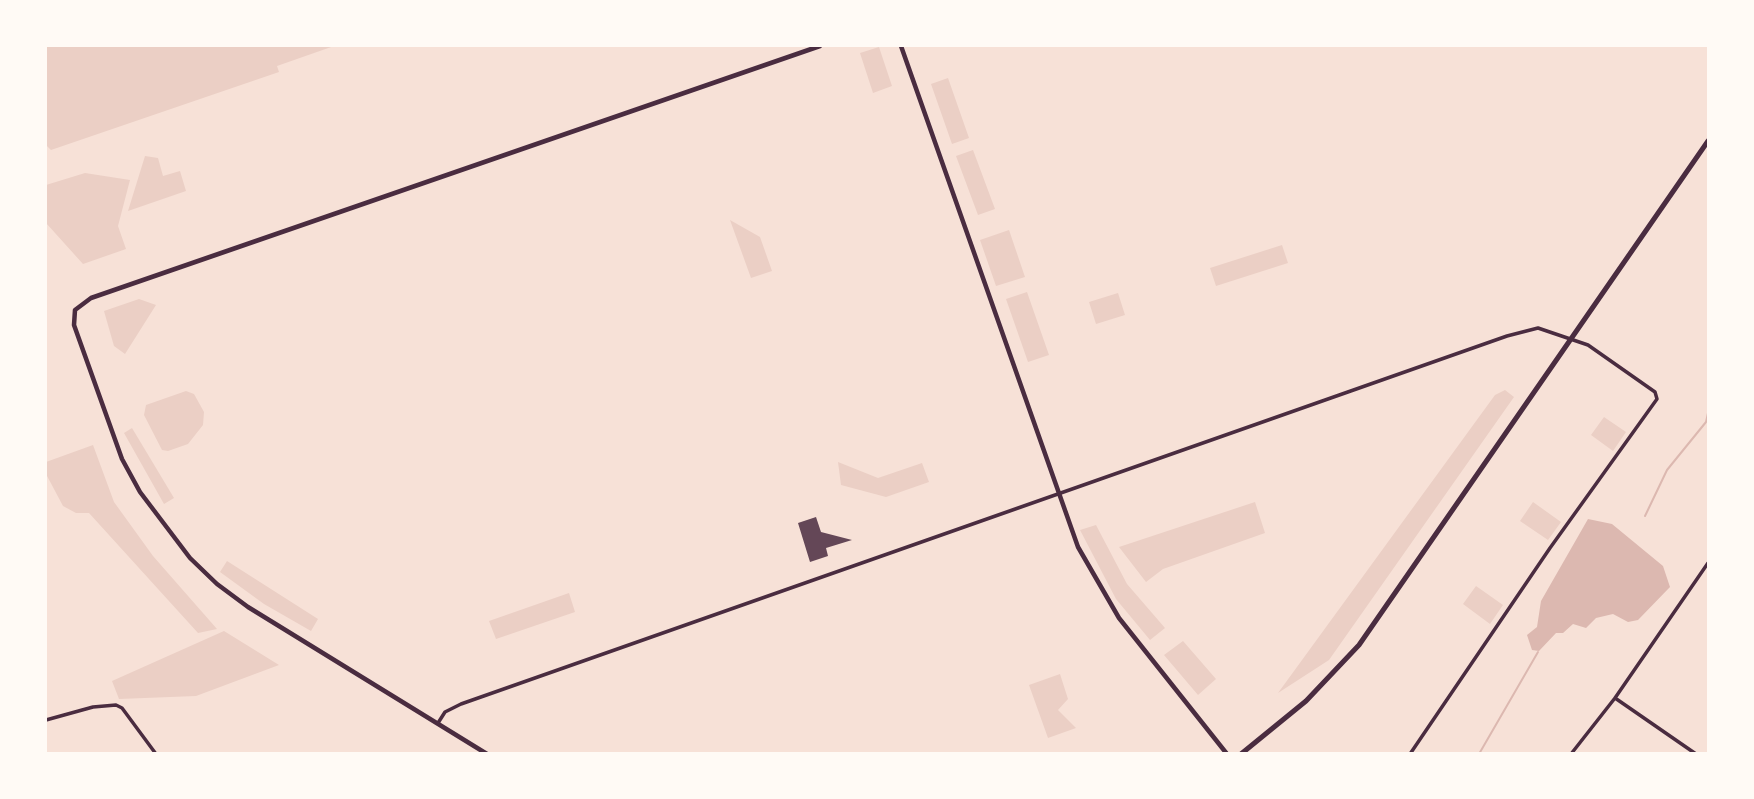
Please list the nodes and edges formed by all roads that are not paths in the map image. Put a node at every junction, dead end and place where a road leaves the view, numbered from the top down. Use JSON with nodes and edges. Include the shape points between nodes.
{"nodes":[{"id":1,"x":820,"y":46,"type":"edge"},
{"id":2,"x":901,"y":46,"type":"edge"},
{"id":3,"x":1709,"y":141,"type":"edge"},
{"id":4,"x":1571,"y":338,"type":"junction"},
{"id":5,"x":1059,"y":495,"type":"junction"},
{"id":6,"x":1709,"y":563,"type":"edge"},
{"id":7,"x":1615,"y":698,"type":"junction"},
{"id":8,"x":46,"y":720,"type":"edge"},
{"id":9,"x":438,"y":723,"type":"junction"},
{"id":10,"x":156,"y":754,"type":"edge"},
{"id":11,"x":487,"y":754,"type":"edge"},
{"id":12,"x":1227,"y":754,"type":"edge"},
{"id":13,"x":1241,"y":754,"type":"edge"},
{"id":14,"x":1410,"y":754,"type":"edge"},
{"id":15,"x":1571,"y":754,"type":"edge"},
{"id":16,"x":1696,"y":754,"type":"edge"}],
"edges":[{"from":1,"to":9,"type":"street","via":[[80,304],[75,310],[74,325],[122,459],[140,492],[190,558],[248,607]]},
{"from":2,"to":5,"type":"street"},
{"from":3,"to":4,"type":"main road"},
{"from":4,"to":5,"type":"street","via":[[1538,328],[1507,336]]},
{"from":4,"to":13,"type":"main road","via":[[1359,645],[1306,701]]},
{"from":4,"to":14,"type":"street","via":[[1655,392],[1657,399]]},
{"from":5,"to":9,"type":"street","via":[[461,704],[445,712]]},
{"from":5,"to":12,"type":"street","via":[[1083,557],[1119,618]]},
{"from":6,"to":7,"type":"street"},
{"from":7,"to":15,"type":"street"},
{"from":7,"to":16,"type":"street"},
{"from":8,"to":10,"type":"street","via":[[116,705]]},
{"from":9,"to":11,"type":"street"}]}
